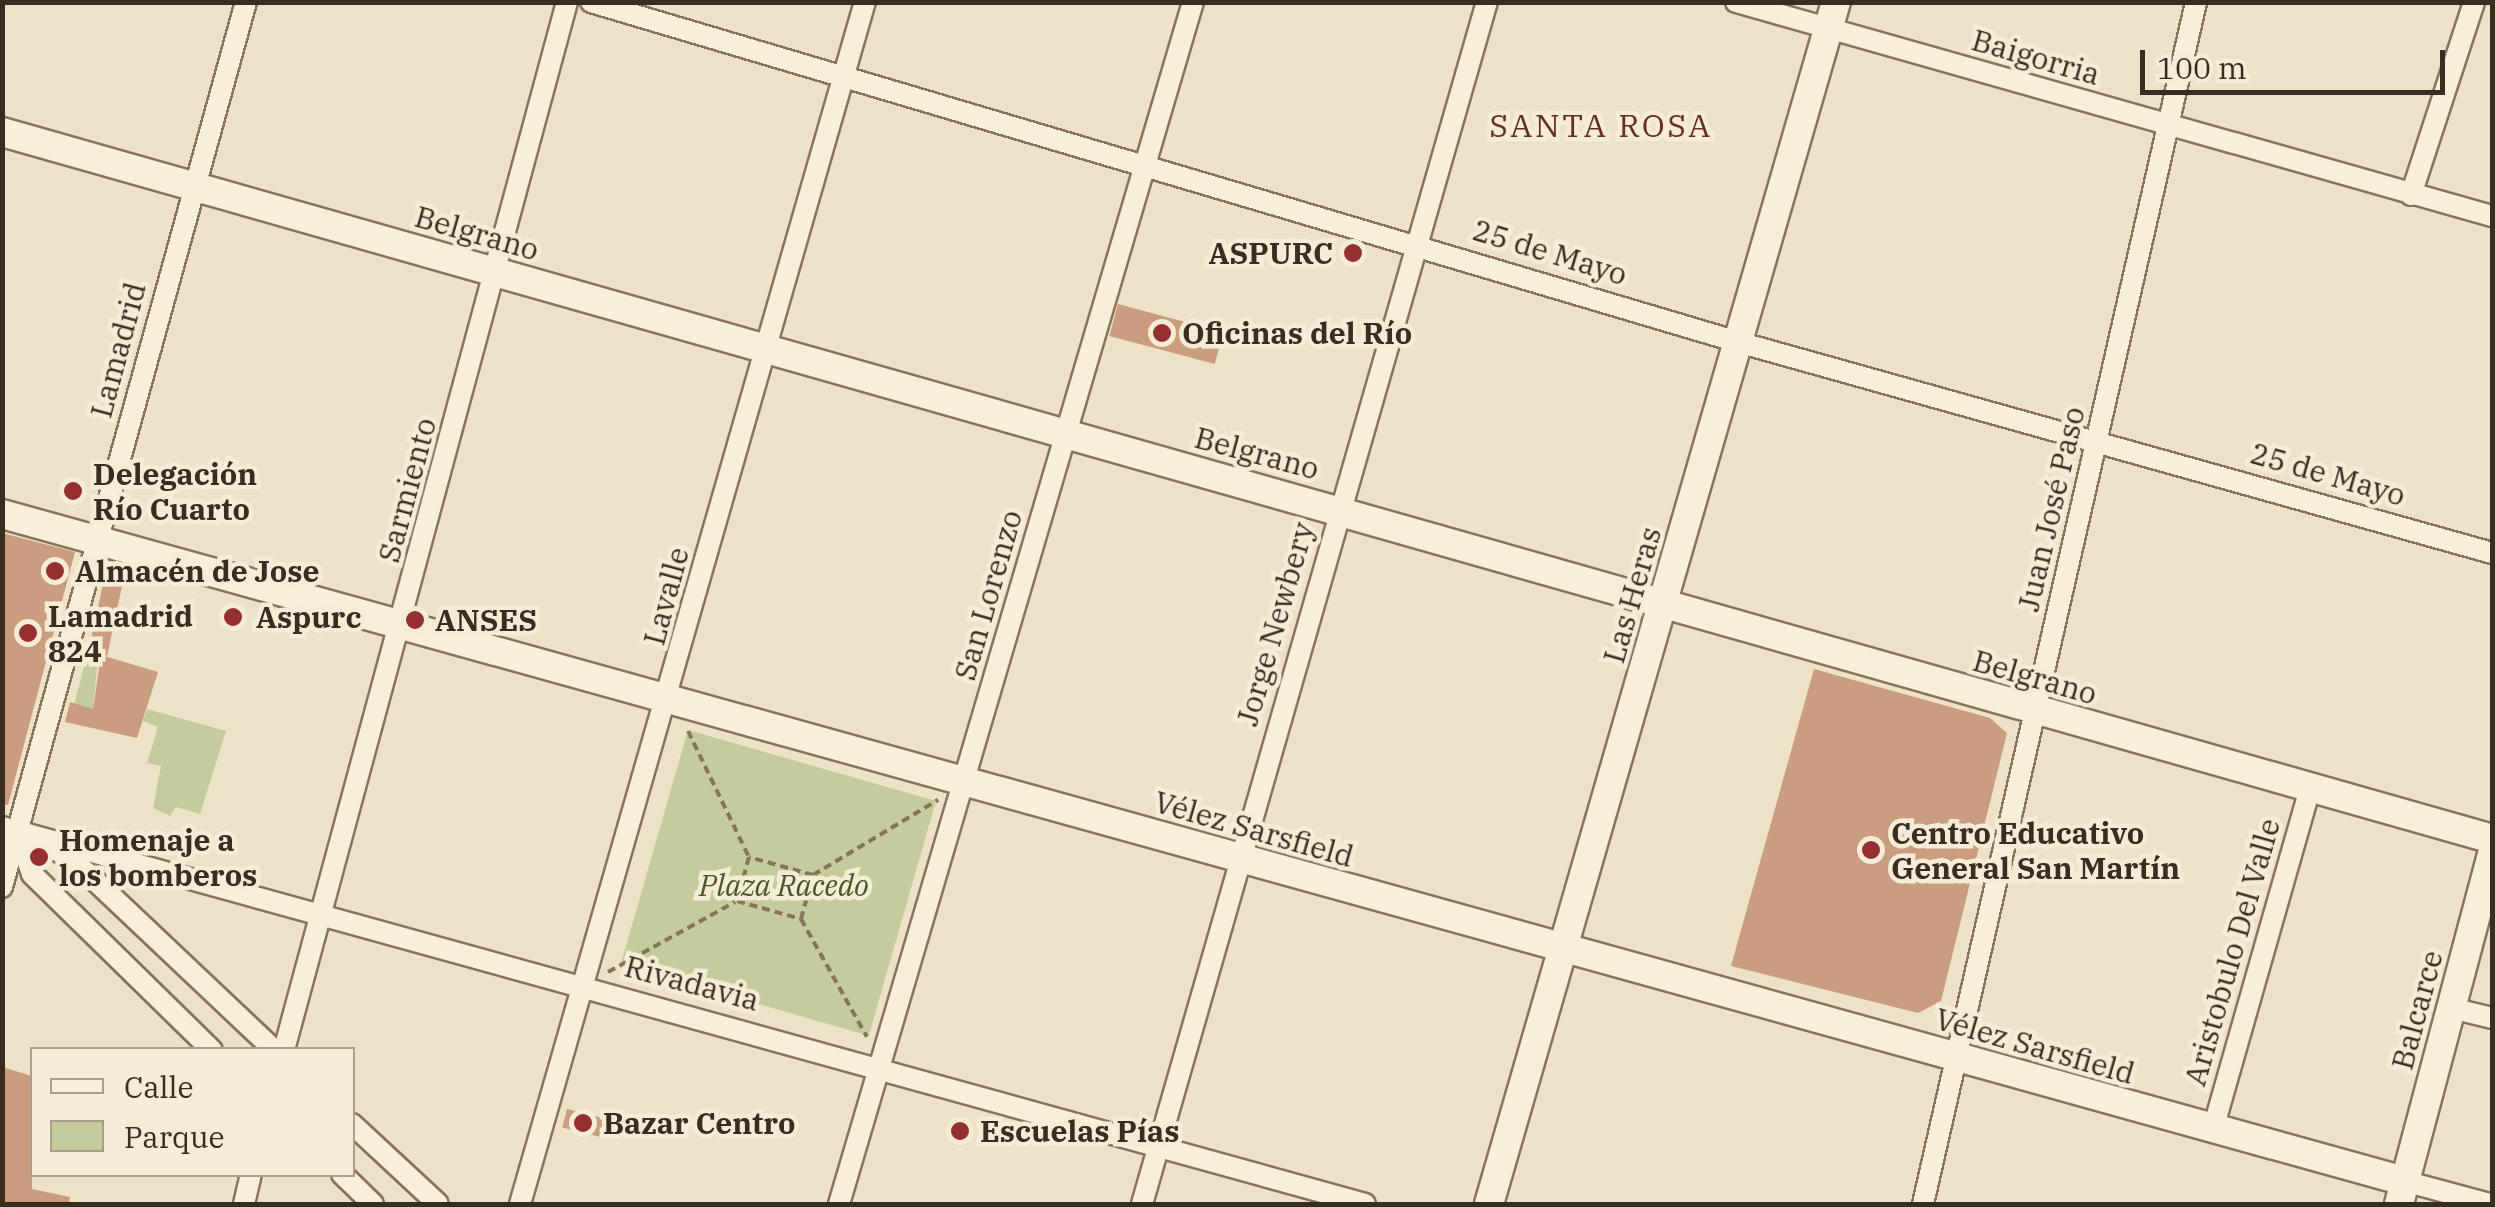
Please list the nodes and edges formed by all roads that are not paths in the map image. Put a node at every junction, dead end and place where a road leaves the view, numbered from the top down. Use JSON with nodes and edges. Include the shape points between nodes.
{"nodes":[{"id":1,"x":246,"y":2,"type":"edge"},
{"id":2,"x":567,"y":2,"type":"edge"},
{"id":3,"x":591,"y":2,"type":"edge"},
{"id":4,"x":864,"y":2,"type":"edge"},
{"id":5,"x":1193,"y":2,"type":"edge"},
{"id":6,"x":1487,"y":2,"type":"edge"},
{"id":7,"x":1736,"y":2,"type":"edge"},
{"id":8,"x":2196,"y":2,"type":"edge"},
{"id":9,"x":2474,"y":2,"type":"edge"},
{"id":10,"x":1833,"y":16,"type":"edge"},
{"id":11,"x":844,"y":76,"type":"junction"},
{"id":12,"x":2168,"y":126,"type":"junction"},
{"id":13,"x":2,"y":132,"type":"edge"},
{"id":14,"x":1145,"y":162,"type":"junction"},
{"id":15,"x":194,"y":185,"type":"junction"},
{"id":16,"x":2411,"y":195,"type":"junction"},
{"id":17,"x":2492,"y":216,"type":"edge"},
{"id":18,"x":1418,"y":243,"type":"junction"},
{"id":19,"x":498,"y":272,"type":"junction"},
{"id":20,"x":1738,"y":342,"type":"junction"},
{"id":21,"x":765,"y":349,"type":"junction"},
{"id":22,"x":1066,"y":434,"type":"junction"},
{"id":23,"x":2098,"y":438,"type":"junction"},
{"id":24,"x":1339,"y":509,"type":"junction"},
{"id":25,"x":2,"y":514,"type":"edge"},
{"id":26,"x":97,"y":541,"type":"junction"},
{"id":27,"x":2492,"y":553,"type":"edge"},
{"id":28,"x":1663,"y":602,"type":"junction"},
{"id":29,"x":400,"y":626,"type":"junction"},
{"id":30,"x":668,"y":700,"type":"junction"},
{"id":31,"x":2037,"y":712,"type":"junction"},
{"id":32,"x":964,"y":783,"type":"junction"},
{"id":33,"x":2308,"y":791,"type":"junction"},
{"id":34,"x":10,"y":829,"type":"edge"},
{"id":35,"x":2492,"y":839,"type":"edge"},
{"id":36,"x":2492,"y":855,"type":"edge"},
{"id":37,"x":1241,"y":858,"type":"junction"},
{"id":38,"x":2,"y":887,"type":"edge"},
{"id":39,"x":319,"y":910,"type":"junction"},
{"id":40,"x":1566,"y":951,"type":"junction"},
{"id":41,"x":587,"y":986,"type":"junction"},
{"id":42,"x":2451,"y":1008,"type":"junction"},
{"id":43,"x":2492,"y":1018,"type":"edge"},
{"id":44,"x":209,"y":1047,"type":"edge"},
{"id":45,"x":271,"y":1047,"type":"edge"},
{"id":46,"x":285,"y":1047,"type":"edge"},
{"id":47,"x":1956,"y":1058,"type":"junction"},
{"id":48,"x":881,"y":1066,"type":"junction"},
{"id":49,"x":355,"y":1127,"type":"edge"},
{"id":50,"x":2213,"y":1129,"type":"junction"},
{"id":51,"x":1159,"y":1144,"type":"junction"},
{"id":52,"x":250,"y":1177,"type":"edge"},
{"id":53,"x":345,"y":1177,"type":"edge"},
{"id":54,"x":2402,"y":1193,"type":"edge"},
{"id":55,"x":244,"y":1204,"type":"edge"},
{"id":56,"x":373,"y":1204,"type":"edge"},
{"id":57,"x":438,"y":1204,"type":"edge"},
{"id":58,"x":520,"y":1204,"type":"edge"},
{"id":59,"x":839,"y":1204,"type":"edge"},
{"id":60,"x":1142,"y":1204,"type":"edge"},
{"id":61,"x":1365,"y":1204,"type":"edge"},
{"id":62,"x":1489,"y":1204,"type":"edge"},
{"id":63,"x":1923,"y":1204,"type":"edge"},
{"id":64,"x":2489,"y":1204,"type":"edge"}],
"edges":[{"from":1,"to":15,"type":"street","name":"Lamadrid"},
{"from":2,"to":19,"type":"street","name":"Sarmiento"},
{"from":3,"to":11,"type":"street","name":"25 de Mayo"},
{"from":4,"to":11,"type":"street","name":"Lavalle"},
{"from":5,"to":14,"type":"street","name":"San Lorenzo"},
{"from":6,"to":18,"type":"street","name":"Jorge Newbery"},
{"from":7,"to":10,"type":"street","name":"Baigorria"},
{"from":8,"to":12,"type":"street","name":"Juan José Paso"},
{"from":9,"to":16,"type":"street"},
{"from":10,"to":12,"type":"street","name":"Baigorria"},
{"from":10,"to":20,"type":"main road","name":"Las Heras"},
{"from":11,"to":14,"type":"street","name":"25 de Mayo"},
{"from":11,"to":21,"type":"street","name":"Lavalle"},
{"from":12,"to":16,"type":"street","name":"Baigorria"},
{"from":12,"to":23,"type":"street","name":"Juan José Paso"},
{"from":13,"to":15,"type":"main road","name":"Belgrano"},
{"from":14,"to":18,"type":"street","name":"25 de Mayo"},
{"from":14,"to":22,"type":"street","name":"San Lorenzo"},
{"from":15,"to":19,"type":"main road","name":"Belgrano"},
{"from":15,"to":26,"type":"street","name":"Lamadrid"},
{"from":16,"to":17,"type":"street","name":"Baigorria"},
{"from":18,"to":20,"type":"street","name":"25 de Mayo"},
{"from":18,"to":24,"type":"street","name":"Jorge Newbery"},
{"from":19,"to":21,"type":"main road","name":"Belgrano"},
{"from":19,"to":29,"type":"street","name":"Sarmiento"},
{"from":20,"to":23,"type":"street","name":"25 de Mayo"},
{"from":20,"to":28,"type":"main road","name":"Las Heras"},
{"from":21,"to":22,"type":"main road","name":"Belgrano"},
{"from":21,"to":30,"type":"street","name":"Lavalle"},
{"from":22,"to":24,"type":"main road","name":"Belgrano"},
{"from":22,"to":32,"type":"street","name":"San Lorenzo"},
{"from":23,"to":27,"type":"street","name":"25 de Mayo"},
{"from":23,"to":31,"type":"street","name":"Juan José Paso"},
{"from":24,"to":28,"type":"main road","name":"Belgrano"},
{"from":24,"to":37,"type":"street","name":"Jorge Newbery"},
{"from":25,"to":26,"type":"main road","name":"Vélez Sarsfield"},
{"from":26,"to":29,"type":"main road","name":"Vélez Sarsfield"},
{"from":26,"to":34,"type":"street","name":"Lamadrid"},
{"from":28,"to":31,"type":"main road","name":"Belgrano"},
{"from":28,"to":40,"type":"main road","name":"Las Heras"},
{"from":29,"to":30,"type":"main road","name":"Vélez Sarsfield"},
{"from":29,"to":39,"type":"street","name":"Sarmiento"},
{"from":30,"to":32,"type":"main road","name":"Vélez Sarsfield"},
{"from":30,"to":41,"type":"street","name":"Lavalle"},
{"from":31,"to":33,"type":"main road","name":"Belgrano"},
{"from":31,"to":47,"type":"street","name":"Juan José Paso"},
{"from":32,"to":37,"type":"main road","name":"Vélez Sarsfield"},
{"from":32,"to":48,"type":"street","name":"San Lorenzo"},
{"from":33,"to":35,"type":"main road","name":"Belgrano"},
{"from":33,"to":50,"type":"street","name":"Aristobulo Del Valle"},
{"from":34,"to":38,"type":"street","name":"Lamadrid"},
{"from":34,"to":39,"type":"street","name":"Rivadavia"},
{"from":34,"to":44,"type":"street","via":[[32,874]]},
{"from":34,"to":45,"type":"street","via":[[70,857]]},
{"from":36,"to":42,"type":"main road","name":"Balcarce"},
{"from":37,"to":40,"type":"main road","name":"Vélez Sarsfield"},
{"from":37,"to":51,"type":"street","name":"Jorge Newbery"},
{"from":39,"to":41,"type":"street","name":"Rivadavia"},
{"from":39,"to":46,"type":"street","name":"Sarmiento"},
{"from":40,"to":47,"type":"main road","name":"Vélez Sarsfield"},
{"from":40,"to":62,"type":"main road","name":"Las Heras"},
{"from":41,"to":48,"type":"street","name":"Rivadavia"},
{"from":41,"to":58,"type":"street","name":"Lavalle"},
{"from":42,"to":43,"type":"street"},
{"from":42,"to":54,"type":"main road","name":"Balcarce"},
{"from":47,"to":50,"type":"main road","name":"Vélez Sarsfield"},
{"from":47,"to":63,"type":"street","name":"Juan José Paso"},
{"from":48,"to":51,"type":"street","name":"Rivadavia"},
{"from":48,"to":59,"type":"street","name":"San Lorenzo"},
{"from":49,"to":57,"type":"street"},
{"from":50,"to":54,"type":"main road","name":"Vélez Sarsfield"},
{"from":51,"to":60,"type":"street","name":"Jorge Newbery"},
{"from":51,"to":61,"type":"street","name":"Rivadavia"},
{"from":52,"to":55,"type":"street"},
{"from":53,"to":56,"type":"street"},
{"from":54,"to":64,"type":"street","name":"Vélez Sarsfield"}]}
